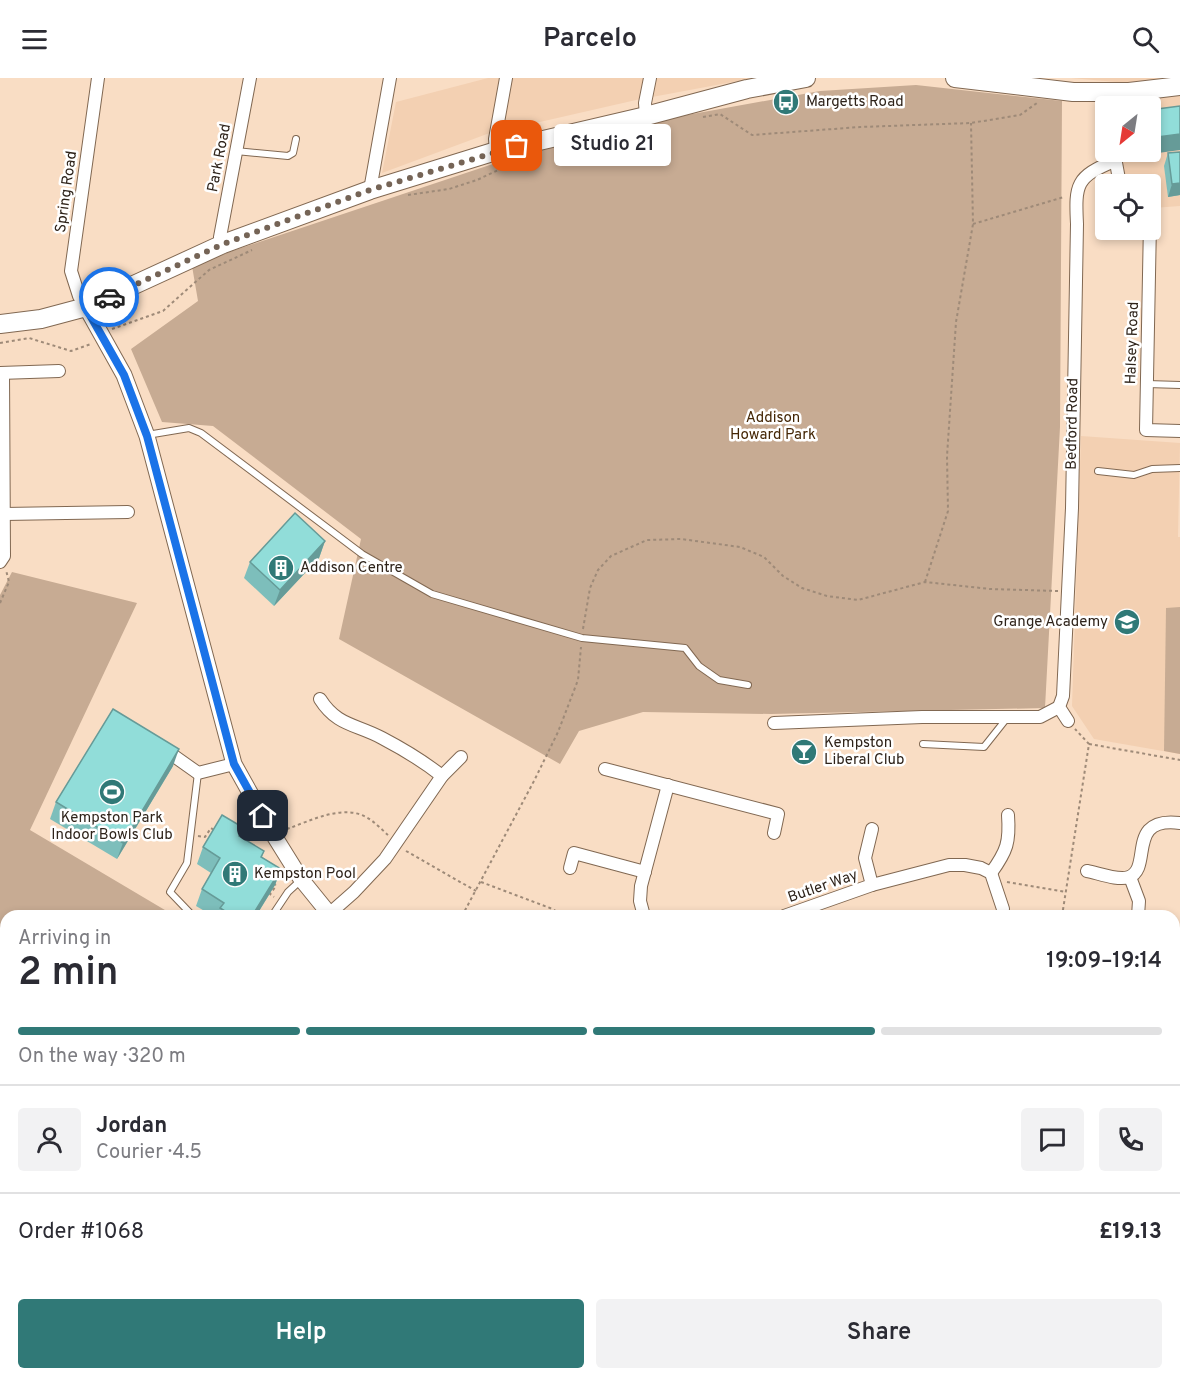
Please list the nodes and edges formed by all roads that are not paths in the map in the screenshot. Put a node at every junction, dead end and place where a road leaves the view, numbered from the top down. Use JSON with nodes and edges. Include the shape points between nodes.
{"nodes":[{"id":1,"x":98,"y":78,"type":"edge"},
{"id":2,"x":250,"y":78,"type":"edge"},
{"id":3,"x":390,"y":78,"type":"edge"},
{"id":4,"x":506,"y":78,"type":"edge"},
{"id":5,"x":650,"y":78,"type":"edge"},
{"id":6,"x":806,"y":78,"type":"edge"},
{"id":7,"x":955,"y":78,"type":"edge"},
{"id":8,"x":1129,"y":85,"type":"edge"},
{"id":9,"x":1180,"y":86,"type":"edge"},
{"id":10,"x":1116,"y":96,"type":"edge"},
{"id":11,"x":1095,"y":97,"type":"edge"},
{"id":12,"x":646,"y":116,"type":"junction"},
{"id":13,"x":296,"y":140,"type":"dead end"},
{"id":14,"x":236,"y":151,"type":"junction"},
{"id":15,"x":496,"y":151,"type":"junction"},
{"id":16,"x":1106,"y":162,"type":"edge"},
{"id":17,"x":370,"y":190,"type":"junction"},
{"id":18,"x":1150,"y":240,"type":"edge"},
{"id":19,"x":223,"y":244,"type":"junction"},
{"id":20,"x":86,"y":308,"type":"junction"},
{"id":21,"x":0,"y":324,"type":"edge"},
{"id":22,"x":59,"y":372,"type":"dead end"},
{"id":23,"x":2,"y":374,"type":"edge"},
{"id":24,"x":1147,"y":384,"type":"junction"},
{"id":25,"x":1180,"y":384,"type":"edge"},
{"id":26,"x":1180,"y":431,"type":"edge"},
{"id":27,"x":147,"y":436,"type":"junction"},
{"id":28,"x":1180,"y":468,"type":"edge"},
{"id":29,"x":1098,"y":471,"type":"dead end"},
{"id":30,"x":128,"y":512,"type":"dead end"},
{"id":31,"x":4,"y":514,"type":"junction"},
{"id":32,"x":0,"y":563,"type":"edge"},
{"id":33,"x":748,"y":685,"type":"dead end"},
{"id":34,"x":320,"y":699,"type":"dead end"},
{"id":35,"x":1059,"y":706,"type":"junction"},
{"id":36,"x":1008,"y":717,"type":"junction"},
{"id":37,"x":1068,"y":721,"type":"road end"},
{"id":38,"x":774,"y":723,"type":"dead end"},
{"id":39,"x":151,"y":740,"type":"edge"},
{"id":40,"x":923,"y":744,"type":"dead end"},
{"id":41,"x":461,"y":757,"type":"dead end"},
{"id":42,"x":234,"y":764,"type":"junction"},
{"id":43,"x":605,"y":769,"type":"dead end"},
{"id":44,"x":198,"y":773,"type":"junction"},
{"id":45,"x":442,"y":776,"type":"junction"},
{"id":46,"x":668,"y":785,"type":"junction"},
{"id":47,"x":1008,"y":815,"type":"dead end"},
{"id":48,"x":1180,"y":823,"type":"edge"},
{"id":49,"x":872,"y":829,"type":"dead end"},
{"id":50,"x":774,"y":833,"type":"dead end"},
{"id":51,"x":570,"y":868,"type":"dead end"},
{"id":52,"x":1087,"y":871,"type":"dead end"},
{"id":53,"x":645,"y":872,"type":"junction"},
{"id":54,"x":991,"y":873,"type":"junction"},
{"id":55,"x":1130,"y":877,"type":"junction"},
{"id":56,"x":302,"y":879,"type":"junction"},
{"id":57,"x":872,"y":885,"type":"junction"},
{"id":58,"x":187,"y":910,"type":"edge"},
{"id":59,"x":276,"y":910,"type":"edge"},
{"id":60,"x":326,"y":910,"type":"edge"},
{"id":61,"x":335,"y":910,"type":"edge"},
{"id":62,"x":642,"y":910,"type":"edge"},
{"id":63,"x":805,"y":910,"type":"edge"},
{"id":64,"x":1003,"y":910,"type":"edge"},
{"id":65,"x":1138,"y":910,"type":"edge"}],
"edges":[{"from":1,"to":20,"type":"street","name":"Spring Road","via":[[71,271]]},
{"from":2,"to":14,"type":"street","name":"Park Road"},
{"from":3,"to":17,"type":"street"},
{"from":4,"to":15,"type":"street"},
{"from":5,"to":12,"type":"street"},
{"from":6,"to":12,"type":"main road"},
{"from":7,"to":11,"type":"main road"},
{"from":8,"to":9,"type":"main road"},
{"from":8,"to":10,"type":"main road"},
{"from":12,"to":15,"type":"main road"},
{"from":13,"to":14,"type":"lane","via":[[293,153],[288,156]]},
{"from":14,"to":19,"type":"street","name":"Park Road","via":[[220,237]]},
{"from":15,"to":17,"type":"main road"},
{"from":16,"to":35,"type":"street","name":"Bedford Road","via":[[1084,178],[1076,194],[1072,496],[1063,696]]},
{"from":17,"to":19,"type":"main road"},
{"from":18,"to":24,"type":"street","name":"Halsey Road"},
{"from":19,"to":20,"type":"main road"},
{"from":20,"to":21,"type":"main road"},
{"from":20,"to":27,"type":"street","via":[[124,375]]},
{"from":22,"to":23,"type":"street"},
{"from":23,"to":31,"type":"street"},
{"from":24,"to":25,"type":"lane"},
{"from":24,"to":26,"type":"street","name":"Halsey Road","via":[[1146,430]]},
{"from":27,"to":33,"type":"lane","via":[[189,428],[201,433],[362,554],[432,594],[582,638],[685,648],[699,666],[719,680]]},
{"from":27,"to":42,"type":"street"},
{"from":28,"to":29,"type":"lane","via":[[1152,469],[1134,475]]},
{"from":30,"to":31,"type":"street"},
{"from":31,"to":32,"type":"street","via":[[4,556]]},
{"from":34,"to":45,"type":"street","via":[[333,716],[380,736]]},
{"from":35,"to":36,"type":"street","via":[[1040,717]]},
{"from":35,"to":37,"type":"street"},
{"from":36,"to":38,"type":"street"},
{"from":36,"to":40,"type":"lane","via":[[984,747]]},
{"from":39,"to":44,"type":"street"},
{"from":41,"to":45,"type":"street"},
{"from":42,"to":44,"type":"street"},
{"from":42,"to":56,"type":"street"},
{"from":43,"to":46,"type":"street"},
{"from":44,"to":58,"type":"lane","via":[[187,863],[170,892]]},
{"from":45,"to":61,"type":"street","via":[[398,843]]},
{"from":46,"to":50,"type":"street","via":[[778,814]]},
{"from":46,"to":53,"type":"street"},
{"from":47,"to":54,"type":"street","via":[[1005,853]]},
{"from":48,"to":55,"type":"street","via":[[1156,825],[1147,833],[1140,862]]},
{"from":49,"to":57,"type":"street","name":"Butler Way","via":[[865,858]]},
{"from":51,"to":53,"type":"street","via":[[574,853]]},
{"from":52,"to":55,"type":"street"},
{"from":53,"to":62,"type":"street","via":[[640,901]]},
{"from":54,"to":57,"type":"street","name":"Butler Way","via":[[981,868],[949,865]]},
{"from":54,"to":64,"type":"street"},
{"from":55,"to":65,"type":"street"},
{"from":56,"to":59,"type":"lane"},
{"from":56,"to":60,"type":"street"},
{"from":57,"to":63,"type":"street","name":"Butler Way"}]}
